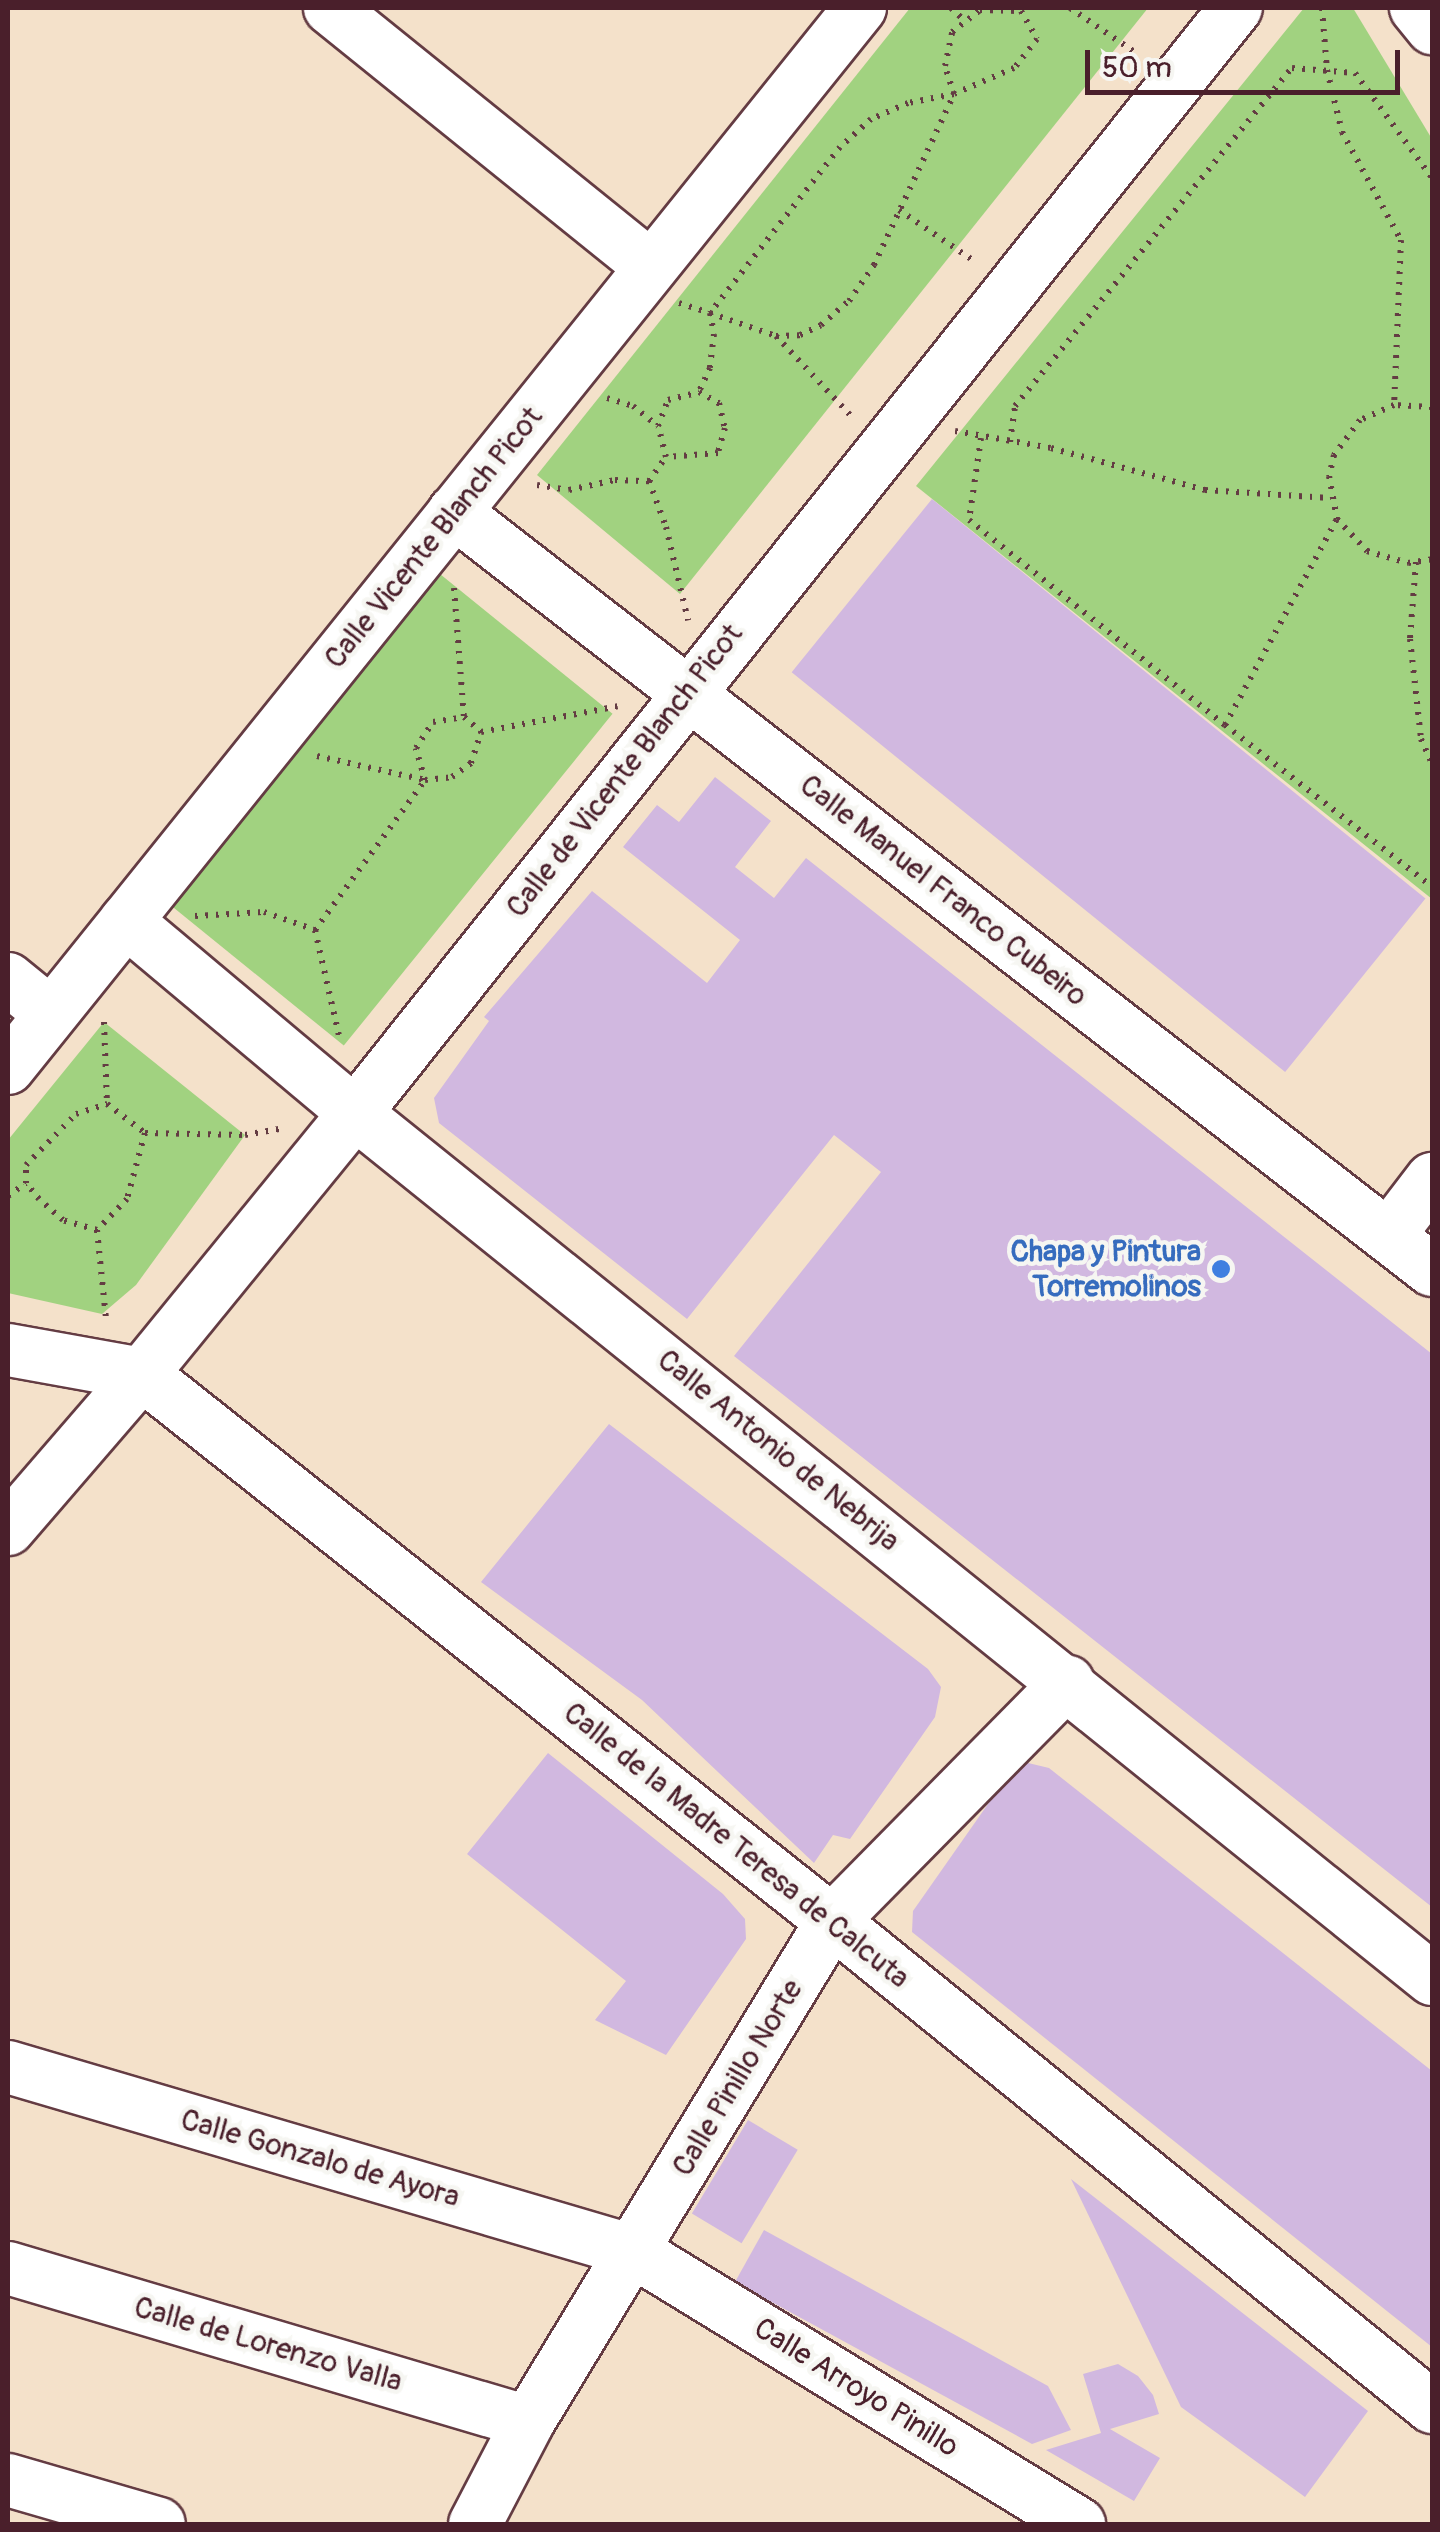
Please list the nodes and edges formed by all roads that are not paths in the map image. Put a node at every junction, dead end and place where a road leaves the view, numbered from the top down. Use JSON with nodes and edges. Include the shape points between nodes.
{"nodes":[{"id":1,"x":330,"y":8,"type":"edge"},
{"id":2,"x":860,"y":8,"type":"edge"},
{"id":3,"x":1236,"y":8,"type":"edge"},
{"id":4,"x":1416,"y":8,"type":"edge"},
{"id":5,"x":1432,"y":28,"type":"edge"},
{"id":6,"x":643,"y":277,"type":"junction"},
{"id":7,"x":468,"y":495,"type":"junction"},
{"id":8,"x":694,"y":684,"type":"junction"},
{"id":9,"x":126,"y":920,"type":"junction"},
{"id":10,"x":8,"y":979,"type":"edge"},
{"id":11,"x":51,"y":1014,"type":"junction"},
{"id":12,"x":8,"y":1068,"type":"edge"},
{"id":13,"x":355,"y":1113,"type":"junction"},
{"id":14,"x":1432,"y":1179,"type":"edge"},
{"id":15,"x":1389,"y":1236,"type":"junction"},
{"id":16,"x":1432,"y":1270,"type":"edge"},
{"id":17,"x":8,"y":1350,"type":"edge"},
{"id":18,"x":142,"y":1374,"type":"junction"},
{"id":19,"x":8,"y":1529,"type":"edge"},
{"id":20,"x":1068,"y":1682,"type":"junction"},
{"id":21,"x":832,"y":1921,"type":"junction"},
{"id":22,"x":1432,"y":1979,"type":"edge"},
{"id":23,"x":8,"y":2067,"type":"edge"},
{"id":24,"x":633,"y":2251,"type":"junction"},
{"id":25,"x":8,"y":2268,"type":"edge"},
{"id":26,"x":1432,"y":2407,"type":"edge"},
{"id":27,"x":528,"y":2422,"type":"junction"},
{"id":28,"x":8,"y":2480,"type":"edge"},
{"id":29,"x":159,"y":2524,"type":"edge"},
{"id":30,"x":475,"y":2524,"type":"edge"},
{"id":31,"x":1079,"y":2524,"type":"edge"}],
"edges":[{"from":1,"to":6,"type":"street"},
{"from":2,"to":6,"type":"street","name":"Calle Vicente Blanch Picot"},
{"from":3,"to":8,"type":"street","name":"Calle de Vicente Blanch Picot"},
{"from":4,"to":5,"type":"street"},
{"from":6,"to":7,"type":"street","name":"Calle Vicente Blanch Picot"},
{"from":7,"to":8,"type":"street","name":"Calle Manuel Franco Cubeiro"},
{"from":7,"to":9,"type":"street","name":"Calle Vicente Blanch Picot"},
{"from":8,"to":13,"type":"street","name":"Calle de Vicente Blanch Picot"},
{"from":8,"to":15,"type":"street","name":"Calle Manuel Franco Cubeiro"},
{"from":9,"to":11,"type":"street","name":"Calle Vicente Blanch Picot"},
{"from":9,"to":13,"type":"street","name":"Calle Antonio de Nebrija"},
{"from":10,"to":11,"type":"street"},
{"from":11,"to":12,"type":"street","name":"Calle Vicente Blanch Picot"},
{"from":13,"to":18,"type":"street","name":"Calle de Vicente Blanch Picot"},
{"from":13,"to":20,"type":"street","name":"Calle Antonio de Nebrija"},
{"from":14,"to":15,"type":"street"},
{"from":15,"to":16,"type":"street","name":"Calle Manuel Franco Cubeiro"},
{"from":17,"to":18,"type":"street","name":"Calle de la Madre Teresa de Calcuta"},
{"from":18,"to":19,"type":"street","name":"Calle de Vicente Blanch Picot"},
{"from":18,"to":21,"type":"street","name":"Calle de la Madre Teresa de Calcuta"},
{"from":20,"to":21,"type":"street","name":"Calle Pinillo Norte"},
{"from":20,"to":22,"type":"street","name":"Calle Antonio de Nebrija"},
{"from":21,"to":24,"type":"street","name":"Calle Pinillo Norte"},
{"from":21,"to":26,"type":"street","name":"Calle de la Madre Teresa de Calcuta"},
{"from":23,"to":24,"type":"street","name":"Calle Gonzalo de Ayora"},
{"from":24,"to":27,"type":"street","name":"Calle Pinillo Norte"},
{"from":24,"to":31,"type":"street","name":"Calle Arroyo Pinillo"},
{"from":25,"to":27,"type":"street","name":"Calle de Lorenzo Valla"},
{"from":27,"to":30,"type":"street","name":"Calle Pinillo Norte"},
{"from":28,"to":29,"type":"street"}]}
